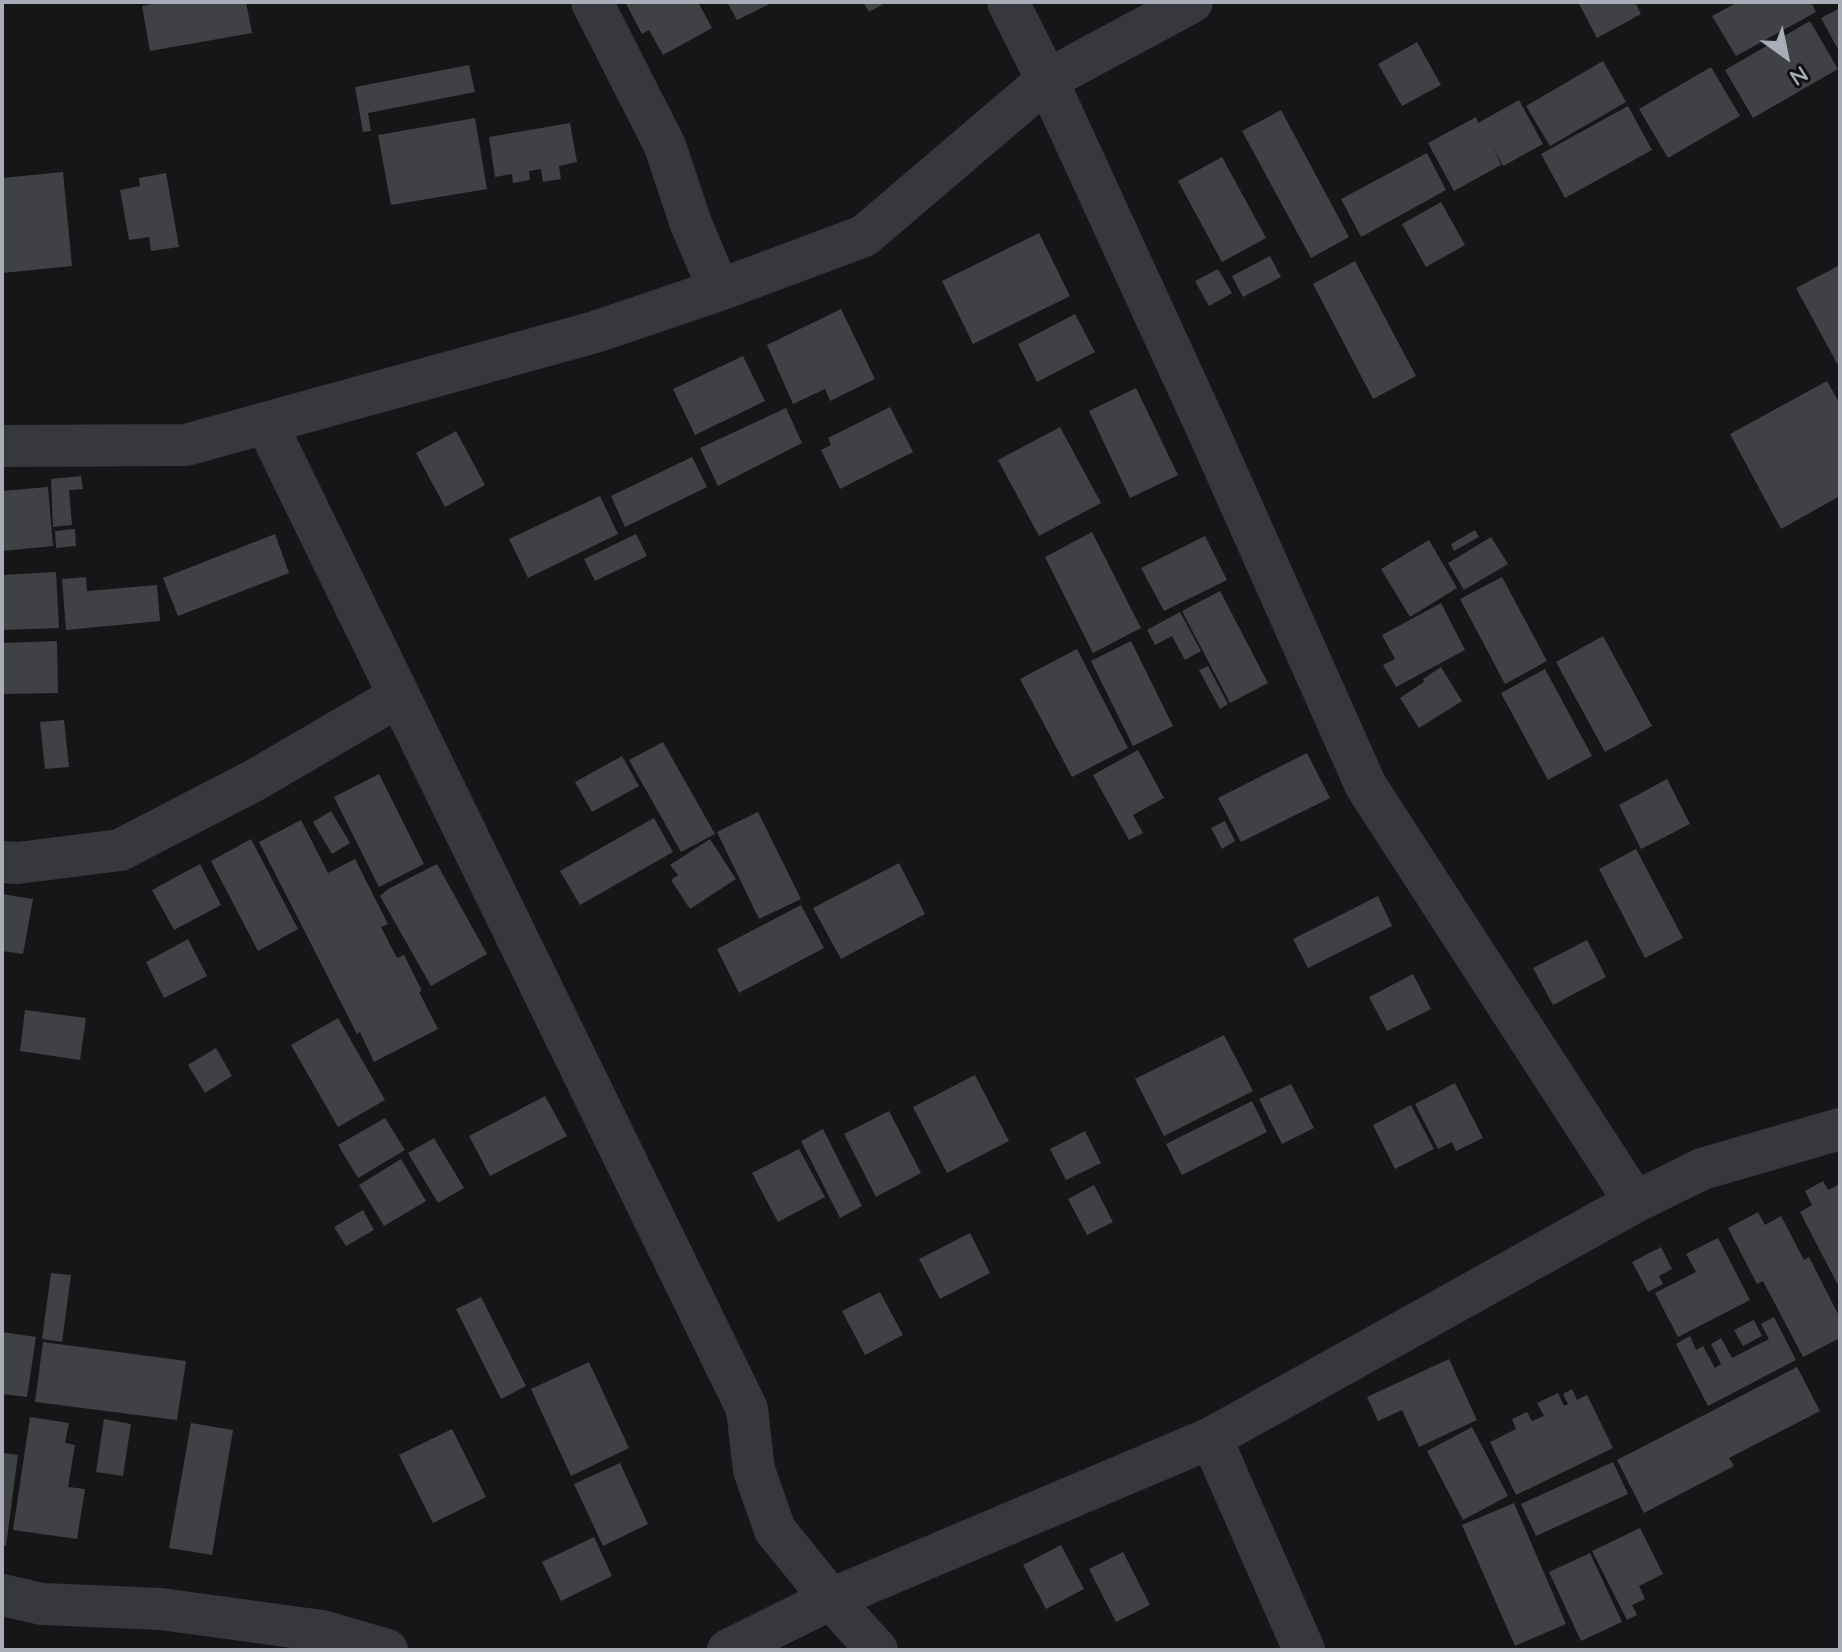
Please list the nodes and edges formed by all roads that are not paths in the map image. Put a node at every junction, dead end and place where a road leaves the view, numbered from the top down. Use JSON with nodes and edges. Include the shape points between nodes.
{"nodes":[{"id":1,"x":592,"y":2,"type":"edge"},
{"id":2,"x":1008,"y":2,"type":"edge"},
{"id":3,"x":1192,"y":2,"type":"edge"},
{"id":4,"x":1047,"y":80,"type":"junction"},
{"id":5,"x":719,"y":290,"type":"junction"},
{"id":6,"x":266,"y":423,"type":"junction"},
{"id":7,"x":2,"y":446,"type":"edge"},
{"id":8,"x":399,"y":696,"type":"junction"},
{"id":9,"x":2,"y":862,"type":"edge"},
{"id":10,"x":1840,"y":1129,"type":"edge"},
{"id":11,"x":1635,"y":1202,"type":"junction"},
{"id":12,"x":1211,"y":1438,"type":"junction"},
{"id":13,"x":2,"y":1595,"type":"edge"},
{"id":14,"x":831,"y":1599,"type":"junction"},
{"id":15,"x":387,"y":1650,"type":"edge"},
{"id":16,"x":728,"y":1650,"type":"edge"},
{"id":17,"x":877,"y":1650,"type":"edge"},
{"id":18,"x":1304,"y":1650,"type":"edge"}],
"edges":[{"from":1,"to":5,"type":"street","via":[[665,146]]},
{"from":2,"to":4,"type":"street"},
{"from":3,"to":4,"type":"street"},
{"from":4,"to":5,"type":"street","via":[[864,236]]},
{"from":4,"to":11,"type":"street","via":[[1366,786]]},
{"from":5,"to":6,"type":"street","via":[[595,332]]},
{"from":6,"to":7,"type":"street","via":[[186,445]]},
{"from":6,"to":8,"type":"street"},
{"from":8,"to":9,"type":"street","via":[[120,850]]},
{"from":8,"to":14,"type":"street","via":[[747,1409],[754,1470],[775,1530]]},
{"from":10,"to":11,"type":"street","via":[[1702,1169]]},
{"from":11,"to":12,"type":"street"},
{"from":12,"to":14,"type":"street"},
{"from":12,"to":18,"type":"street"},
{"from":13,"to":15,"type":"street","via":[[42,1604],[161,1609],[322,1631]]},
{"from":14,"to":16,"type":"street"},
{"from":14,"to":17,"type":"street"}]}
